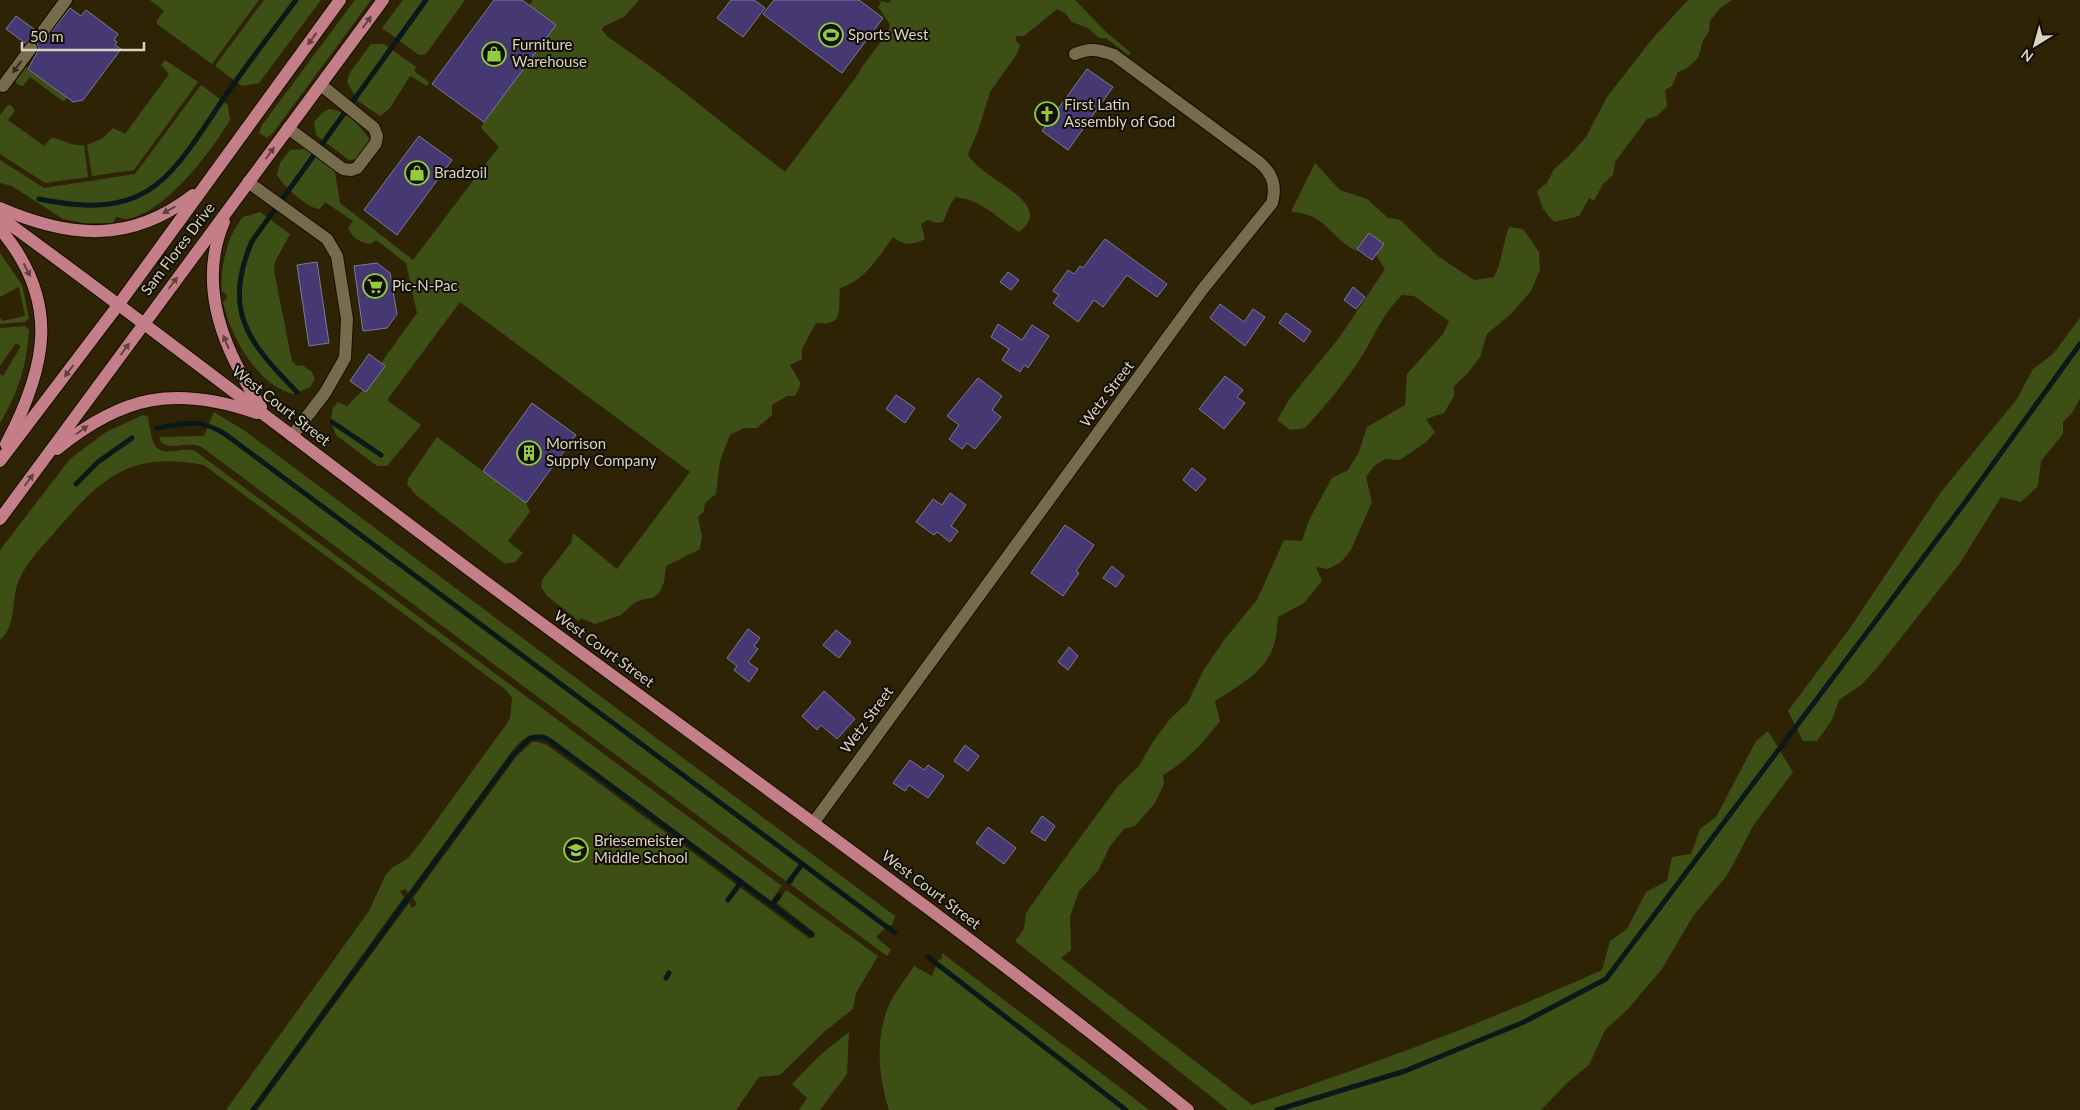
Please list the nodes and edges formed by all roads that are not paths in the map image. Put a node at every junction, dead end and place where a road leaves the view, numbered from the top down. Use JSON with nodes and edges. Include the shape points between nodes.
{"nodes":[{"id":1,"x":66,"y":0,"type":"edge"},
{"id":2,"x":340,"y":0,"type":"edge"},
{"id":3,"x":383,"y":0,"type":"edge"},
{"id":4,"x":41,"y":34,"type":"dead end"},
{"id":5,"x":31,"y":48,"type":"dead end"},
{"id":6,"x":1075,"y":54,"type":"dead end"},
{"id":7,"x":321,"y":85,"type":"junction"},
{"id":8,"x":2,"y":86,"type":"dead end"},
{"id":9,"x":288,"y":128,"type":"junction"},
{"id":10,"x":208,"y":181,"type":"junction"},
{"id":11,"x":248,"y":182,"type":"junction"},
{"id":12,"x":235,"y":200,"type":"junction"},
{"id":13,"x":0,"y":208,"type":"edge"},
{"id":14,"x":0,"y":217,"type":"edge"},
{"id":15,"x":0,"y":229,"type":"edge"},
{"id":16,"x":119,"y":304,"type":"junction"},
{"id":17,"x":144,"y":322,"type":"junction"},
{"id":18,"x":266,"y":416,"type":"junction"},
{"id":19,"x":292,"y":436,"type":"junction"},
{"id":20,"x":0,"y":455,"type":"edge"},
{"id":21,"x":44,"y":460,"type":"junction"},
{"id":22,"x":0,"y":461,"type":"edge"},
{"id":23,"x":0,"y":519,"type":"edge"},
{"id":24,"x":814,"y":822,"type":"junction"},
{"id":25,"x":1188,"y":1110,"type":"edge"}],
"edges":[{"from":1,"to":4,"type":"street"},
{"from":2,"to":10,"type":"main road","name":"Sam Flores Drive","one_way":true},
{"from":7,"to":3,"type":"main road","name":"Sam Flores Drive","one_way":true},
{"from":5,"to":8,"type":"street","one_way":true},
{"from":6,"to":24,"type":"street","name":"Wetz Street","via":[[1096,49],[1114,55],[1266,168],[1274,182],[1272,203],[1202,290]]},
{"from":7,"to":9,"type":"main road","name":"Sam Flores Drive"},
{"from":7,"to":9,"type":"street","via":[[374,128],[376,143],[357,168],[343,169]]},
{"from":11,"to":9,"type":"main road","name":"Sam Flores Drive","one_way":true},
{"from":10,"to":13,"type":"main road","one_way":true,"via":[[182,203],[152,219],[92,233],[49,226]]},
{"from":10,"to":16,"type":"main road","name":"Sam Flores Drive"},
{"from":11,"to":12,"type":"main road","name":"Sam Flores Drive"},
{"from":11,"to":19,"type":"street","via":[[327,239],[337,256],[347,319],[345,358],[325,393]]},
{"from":17,"to":12,"type":"main road","name":"Sam Flores Drive","one_way":true},
{"from":18,"to":12,"type":"main road","one_way":true,"via":[[231,355],[215,310],[212,282],[216,253],[223,224]]},
{"from":14,"to":16,"type":"main road","name":"West Court Street"},
{"from":15,"to":20,"type":"main road","one_way":true,"via":[[24,262],[33,281],[41,310],[42,335],[32,384]]},
{"from":16,"to":17,"type":"main road","name":"West Court Street"},
{"from":16,"to":22,"type":"main road","name":"Sam Flores Drive","one_way":true},
{"from":17,"to":18,"type":"main road","name":"West Court Street"},
{"from":21,"to":17,"type":"main road","name":"Sam Flores Drive","one_way":true},
{"from":18,"to":19,"type":"main road","name":"West Court Street"},
{"from":21,"to":18,"type":"main road","one_way":true,"via":[[99,419],[149,401],[183,396],[202,398],[233,404]]},
{"from":19,"to":24,"type":"main road","name":"West Court Street"},
{"from":23,"to":21,"type":"main road","name":"Sam Flores Drive","one_way":true},
{"from":24,"to":25,"type":"main road","name":"West Court Street","via":[[1073,1017]]}]}
